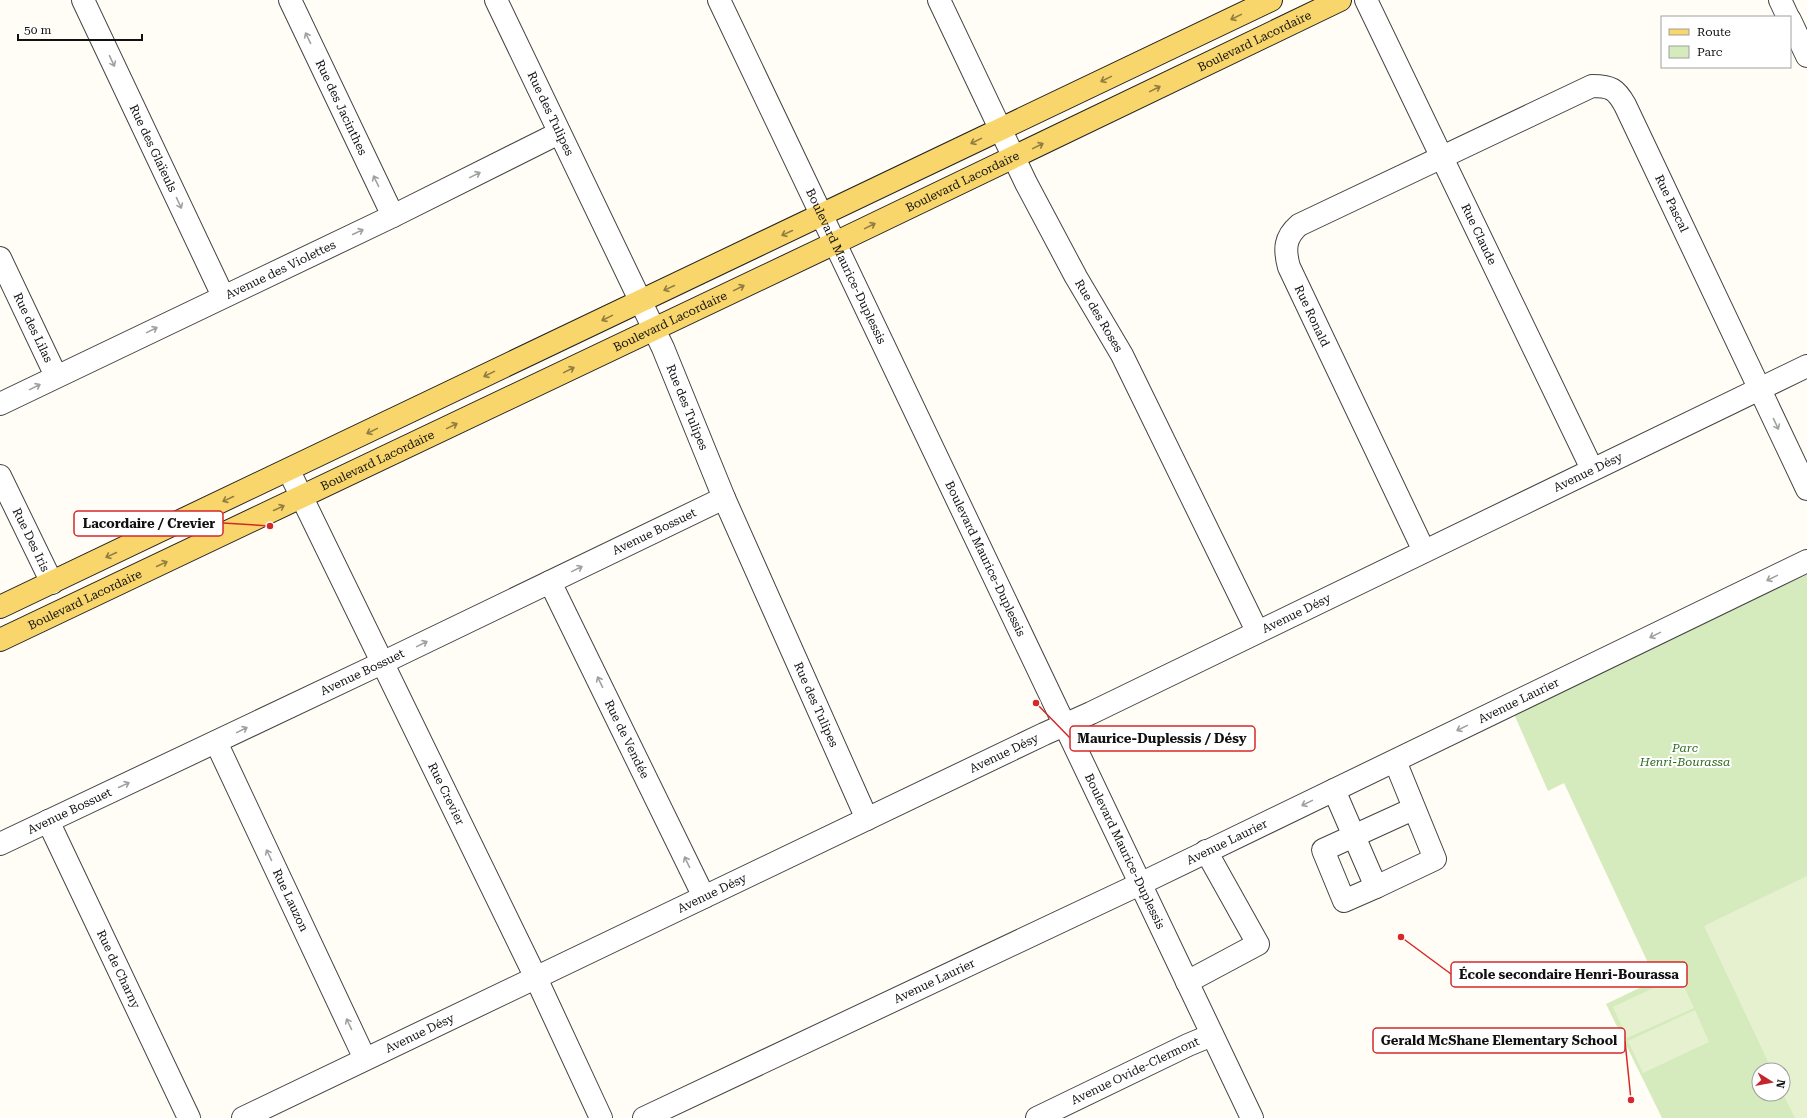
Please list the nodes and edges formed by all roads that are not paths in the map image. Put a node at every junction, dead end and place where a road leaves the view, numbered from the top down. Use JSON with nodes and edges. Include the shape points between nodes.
{"nodes":[{"id":1,"x":83,"y":0,"type":"edge"},
{"id":2,"x":290,"y":0,"type":"edge"},
{"id":3,"x":496,"y":0,"type":"edge"},
{"id":4,"x":719,"y":0,"type":"edge"},
{"id":5,"x":939,"y":0,"type":"edge"},
{"id":6,"x":1271,"y":0,"type":"edge"},
{"id":7,"x":1340,"y":0,"type":"edge"},
{"id":8,"x":1366,"y":0,"type":"edge"},
{"id":9,"x":1780,"y":0,"type":"edge"},
{"id":10,"x":1788,"y":16,"type":"edge"},
{"id":11,"x":1791,"y":22,"type":"edge"},
{"id":12,"x":1807,"y":56,"type":"edge"},
{"id":13,"x":1001,"y":129,"type":"junction"},
{"id":14,"x":559,"y":133,"type":"junction"},
{"id":15,"x":1442,"y":156,"type":"junction"},
{"id":16,"x":1014,"y":157,"type":"junction"},
{"id":17,"x":393,"y":216,"type":"junction"},
{"id":18,"x":822,"y":216,"type":"junction"},
{"id":19,"x":835,"y":243,"type":"junction"},
{"id":20,"x":0,"y":258,"type":"edge"},
{"id":21,"x":223,"y":296,"type":"junction"},
{"id":22,"x":642,"y":301,"type":"junction"},
{"id":23,"x":654,"y":329,"type":"junction"},
{"id":24,"x":1807,"y":366,"type":"edge"},
{"id":25,"x":56,"y":376,"type":"junction"},
{"id":26,"x":1760,"y":389,"type":"junction"},
{"id":27,"x":0,"y":404,"type":"edge"},
{"id":28,"x":1592,"y":469,"type":"junction"},
{"id":29,"x":289,"y":470,"type":"junction"},
{"id":30,"x":0,"y":476,"type":"edge"},
{"id":31,"x":1807,"y":489,"type":"edge"},
{"id":32,"x":303,"y":497,"type":"junction"},
{"id":33,"x":724,"y":498,"type":"junction"},
{"id":34,"x":1424,"y":551,"type":"junction"},
{"id":35,"x":1807,"y":561,"type":"edge"},
{"id":36,"x":550,"y":582,"type":"junction"},
{"id":37,"x":52,"y":583,"type":"junction"},
{"id":38,"x":0,"y":608,"type":"edge"},
{"id":39,"x":1257,"y":632,"type":"junction"},
{"id":40,"x":0,"y":640,"type":"edge"},
{"id":41,"x":384,"y":662,"type":"junction"},
{"id":42,"x":1064,"y":725,"type":"junction"},
{"id":43,"x":216,"y":742,"type":"junction"},
{"id":44,"x":1395,"y":761,"type":"junction"},
{"id":45,"x":1334,"y":790,"type":"junction"},
{"id":46,"x":1413,"y":809,"type":"junction"},
{"id":47,"x":867,"y":819,"type":"junction"},
{"id":48,"x":48,"y":821,"type":"junction"},
{"id":49,"x":1353,"y":836,"type":"junction"},
{"id":50,"x":0,"y":844,"type":"edge"},
{"id":51,"x":1206,"y":851,"type":"junction"},
{"id":52,"x":1140,"y":884,"type":"junction"},
{"id":53,"x":1376,"y":887,"type":"junction"},
{"id":54,"x":704,"y":897,"type":"junction"},
{"id":55,"x":536,"y":978,"type":"junction"},
{"id":56,"x":1187,"y":982,"type":"junction"},
{"id":57,"x":1212,"y":1035,"type":"junction"},
{"id":58,"x":365,"y":1059,"type":"junction"},
{"id":59,"x":189,"y":1118,"type":"edge"},
{"id":60,"x":243,"y":1118,"type":"edge"},
{"id":61,"x":601,"y":1118,"type":"edge"},
{"id":62,"x":644,"y":1118,"type":"edge"},
{"id":63,"x":1037,"y":1118,"type":"edge"},
{"id":64,"x":1252,"y":1118,"type":"edge"}],
"edges":[{"from":1,"to":21,"type":"street","name":"Rue des Glaïeuls","one_way":true},
{"from":17,"to":2,"type":"street","name":"Rue des Jacinthes","one_way":true},
{"from":3,"to":14,"type":"street","name":"Rue des Tulipes"},
{"from":4,"to":18,"type":"street","name":"Boulevard Maurice-Duplessis"},
{"from":5,"to":13,"type":"street","name":"Rue des Roses"},
{"from":6,"to":13,"type":"main road","one_way":true},
{"from":16,"to":7,"type":"main road","name":"Boulevard Lacordaire","one_way":true},
{"from":8,"to":15,"type":"street","name":"Rue Claude"},
{"from":9,"to":10,"type":"street"},
{"from":11,"to":12,"type":"street"},
{"from":13,"to":16,"type":"street","name":"Rue des Roses"},
{"from":13,"to":18,"type":"main road","one_way":true},
{"from":17,"to":14,"type":"street","name":"Avenue des Violettes","one_way":true},
{"from":14,"to":22,"type":"street","name":"Rue des Tulipes"},
{"from":15,"to":26,"type":"street","name":"Rue Pascal","via":[[1592,86],[1605,86],[1618,92]]},
{"from":15,"to":28,"type":"street","name":"Rue Claude"},
{"from":15,"to":34,"type":"street","name":"Rue Ronald","via":[[1299,226],[1291,232],[1286,242],[1289,266]]},
{"from":19,"to":16,"type":"main road","name":"Boulevard Lacordaire","one_way":true},
{"from":16,"to":39,"type":"street","name":"Rue des Roses","via":[[1076,277],[1122,355]]},
{"from":21,"to":17,"type":"street","name":"Avenue des Violettes","one_way":true},
{"from":18,"to":19,"type":"street","name":"Boulevard Maurice-Duplessis"},
{"from":18,"to":22,"type":"main road","one_way":true},
{"from":23,"to":19,"type":"main road","name":"Boulevard Lacordaire","one_way":true},
{"from":19,"to":42,"type":"street","name":"Boulevard Maurice-Duplessis"},
{"from":20,"to":25,"type":"street","name":"Rue des Lilas"},
{"from":25,"to":21,"type":"street","name":"Avenue des Violettes","one_way":true},
{"from":22,"to":23,"type":"street","name":"Rue des Tulipes"},
{"from":22,"to":29,"type":"main road","one_way":true},
{"from":32,"to":23,"type":"main road","name":"Boulevard Lacordaire","one_way":true},
{"from":23,"to":33,"type":"street","name":"Rue des Tulipes"},
{"from":24,"to":26,"type":"street","name":"Avenue Désy"},
{"from":27,"to":25,"type":"street","name":"Avenue des Violettes","one_way":true},
{"from":26,"to":28,"type":"street","name":"Avenue Désy"},
{"from":26,"to":31,"type":"street","name":"Rue Pascal","one_way":true},
{"from":28,"to":34,"type":"street","name":"Avenue Désy"},
{"from":29,"to":32,"type":"street","name":"Rue Crevier"},
{"from":29,"to":37,"type":"main road","one_way":true},
{"from":30,"to":37,"type":"street","name":"Rue Des Iris"},
{"from":40,"to":32,"type":"main road","name":"Boulevard Lacordaire","one_way":true},
{"from":32,"to":41,"type":"street","name":"Rue Crevier"},
{"from":36,"to":33,"type":"street","name":"Avenue Bossuet","one_way":true},
{"from":33,"to":47,"type":"street","name":"Rue des Tulipes"},
{"from":34,"to":39,"type":"street","name":"Avenue Désy"},
{"from":35,"to":44,"type":"street","name":"Avenue Laurier","one_way":true},
{"from":41,"to":36,"type":"street","name":"Avenue Bossuet","one_way":true},
{"from":54,"to":36,"type":"street","name":"Rue de Vendée","one_way":true},
{"from":37,"to":38,"type":"main road"},
{"from":39,"to":42,"type":"street","name":"Avenue Désy"},
{"from":43,"to":41,"type":"street","name":"Avenue Bossuet","one_way":true},
{"from":41,"to":55,"type":"street","name":"Rue Crevier"},
{"from":42,"to":47,"type":"street","name":"Avenue Désy"},
{"from":42,"to":52,"type":"street","name":"Boulevard Maurice-Duplessis"},
{"from":48,"to":43,"type":"street","name":"Avenue Bossuet","one_way":true},
{"from":58,"to":43,"type":"street","name":"Rue Lauzon","one_way":true},
{"from":44,"to":45,"type":"street","name":"Avenue Laurier"},
{"from":44,"to":46,"type":"street"},
{"from":45,"to":49,"type":"street"},
{"from":45,"to":51,"type":"street","name":"Avenue Laurier","one_way":true},
{"from":46,"to":49,"type":"street"},
{"from":46,"to":53,"type":"street","via":[[1435,859]]},
{"from":47,"to":54,"type":"street","name":"Avenue Désy"},
{"from":48,"to":50,"type":"street","name":"Avenue Bossuet"},
{"from":48,"to":59,"type":"street","name":"Rue de Charny"},
{"from":49,"to":53,"type":"street"},
{"from":49,"to":53,"type":"street","via":[[1323,850],[1344,901]]},
{"from":51,"to":52,"type":"street","name":"Avenue Laurier"},
{"from":51,"to":56,"type":"street","via":[[1258,944]]},
{"from":52,"to":56,"type":"street","name":"Boulevard Maurice-Duplessis"},
{"from":52,"to":62,"type":"street","name":"Avenue Laurier"},
{"from":54,"to":55,"type":"street","name":"Avenue Désy"},
{"from":55,"to":58,"type":"street","name":"Avenue Désy"},
{"from":55,"to":61,"type":"street","name":"Rue Crevier"},
{"from":56,"to":57,"type":"street","name":"Boulevard Maurice-Duplessis"},
{"from":57,"to":63,"type":"street","name":"Avenue Ovide-Clermont"},
{"from":57,"to":64,"type":"street","name":"Boulevard Maurice-Duplessis"},
{"from":58,"to":60,"type":"street","name":"Avenue Désy"}]}
